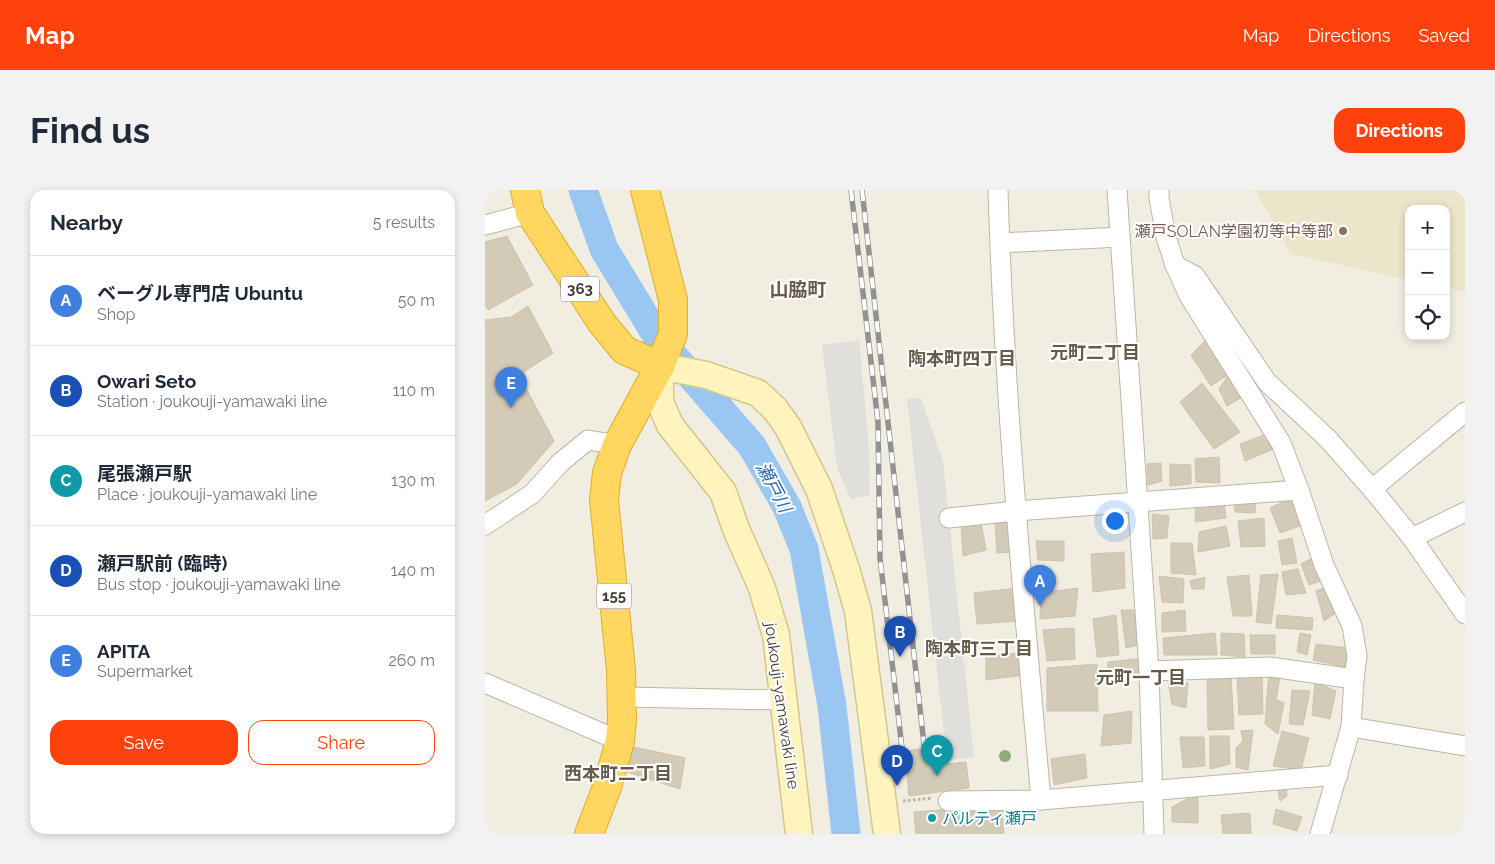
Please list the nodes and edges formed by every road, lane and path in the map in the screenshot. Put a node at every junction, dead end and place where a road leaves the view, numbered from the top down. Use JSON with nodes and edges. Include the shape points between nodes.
{"nodes":[{"id":1,"x":645,"y":190,"type":"edge"},
{"id":2,"x":998,"y":190,"type":"edge"},
{"id":3,"x":1117,"y":190,"type":"edge"},
{"id":4,"x":1159,"y":190,"type":"edge"},
{"id":5,"x":527,"y":202,"type":"edge"},
{"id":6,"x":485,"y":225,"type":"edge"},
{"id":7,"x":1120,"y":237,"type":"junction"},
{"id":8,"x":999,"y":243,"type":"junction"},
{"id":9,"x":1175,"y":265,"type":"junction"},
{"id":10,"x":660,"y":366,"type":"junction"},
{"id":11,"x":1465,"y":412,"type":"edge"},
{"id":12,"x":617,"y":444,"type":"junction"},
{"id":13,"x":1372,"y":489,"type":"junction"},
{"id":14,"x":1299,"y":490,"type":"junction"},
{"id":15,"x":1137,"y":503,"type":"junction"},
{"id":16,"x":1016,"y":511,"type":"junction"},
{"id":17,"x":1465,"y":512,"type":"edge"},
{"id":18,"x":949,"y":518,"type":"dead end"},
{"id":19,"x":485,"y":525,"type":"edge"},
{"id":20,"x":1412,"y":538,"type":"junction"},
{"id":21,"x":1457,"y":588,"type":"edge"},
{"id":22,"x":1465,"y":614,"type":"edge"},
{"id":23,"x":1149,"y":671,"type":"junction"},
{"id":24,"x":1354,"y":679,"type":"junction"},
{"id":25,"x":485,"y":683,"type":"edge"},
{"id":26,"x":622,"y":697,"type":"junction"},
{"id":27,"x":784,"y":700,"type":"junction"},
{"id":28,"x":1351,"y":727,"type":"junction"},
{"id":29,"x":620,"y":741,"type":"junction"},
{"id":30,"x":1465,"y":746,"type":"edge"},
{"id":31,"x":1338,"y":775,"type":"junction"},
{"id":32,"x":1152,"y":790,"type":"junction"},
{"id":33,"x":917,"y":794,"type":"dead end"},
{"id":34,"x":917,"y":800,"type":"junction"},
{"id":35,"x":1041,"y":800,"type":"junction"},
{"id":36,"x":902,"y":801,"type":"dead end"},
{"id":37,"x":948,"y":801,"type":"joint"},
{"id":38,"x":589,"y":834,"type":"edge"},
{"id":39,"x":799,"y":834,"type":"edge"},
{"id":40,"x":887,"y":834,"type":"edge"},
{"id":41,"x":1154,"y":834,"type":"edge"},
{"id":42,"x":1320,"y":834,"type":"edge"}],
"edges":[{"from":1,"to":10,"type":"highway","number":"155","via":[[673,300],[673,334]]},
{"from":2,"to":8,"type":"street"},
{"from":3,"to":7,"type":"street"},
{"from":4,"to":9,"type":"street","via":[[1166,237]]},
{"from":5,"to":6,"type":"street"},
{"from":5,"to":10,"type":"highway","number":"363","via":[[602,323],[624,350]]},
{"from":7,"to":8,"type":"street"},
{"from":7,"to":15,"type":"street"},
{"from":8,"to":16,"type":"street"},
{"from":9,"to":13,"type":"street","via":[[1195,276],[1267,382],[1329,439]]},
{"from":9,"to":14,"type":"street","via":[[1189,296],[1281,443]]},
{"from":10,"to":12,"type":"highway","number":"155"},
{"from":10,"to":27,"type":"main road","name":"joukouji-yamawaki line","via":[[660,402],[670,425],[723,492],[762,588],[776,635]]},
{"from":10,"to":40,"type":"main road","via":[[706,375],[758,394],[788,427],[819,489],[858,610]]},
{"from":11,"to":13,"type":"street"},
{"from":12,"to":19,"type":"street","via":[[588,440],[561,462],[532,494]]},
{"from":12,"to":26,"type":"highway","number":"155","via":[[607,473],[605,500]]},
{"from":13,"to":20,"type":"street"},
{"from":14,"to":15,"type":"street"},
{"from":14,"to":24,"type":"street","via":[[1324,566],[1352,626],[1357,656]]},
{"from":15,"to":16,"type":"street"},
{"from":15,"to":23,"type":"street"},
{"from":16,"to":18,"type":"street"},
{"from":16,"to":35,"type":"street"},
{"from":17,"to":20,"type":"street"},
{"from":20,"to":21,"type":"street"},
{"from":21,"to":22,"type":"street"},
{"from":23,"to":24,"type":"street","via":[[1269,667]]},
{"from":23,"to":32,"type":"street"},
{"from":24,"to":28,"type":"street"},
{"from":25,"to":29,"type":"street"},
{"from":26,"to":27,"type":"street"},
{"from":26,"to":29,"type":"highway","number":"155"},
{"from":27,"to":39,"type":"main road","name":"joukouji-yamawaki line"},
{"from":28,"to":30,"type":"street"},
{"from":28,"to":31,"type":"street"},
{"from":29,"to":38,"type":"highway","number":"155"},
{"from":31,"to":32,"type":"street"},
{"from":31,"to":42,"type":"street"},
{"from":32,"to":35,"type":"street"},
{"from":32,"to":41,"type":"street"},
{"from":33,"to":34,"type":"path"},
{"from":34,"to":36,"type":"path"},
{"from":34,"to":37,"type":"path","via":[[946,797]]},
{"from":35,"to":37,"type":"street"}]}
